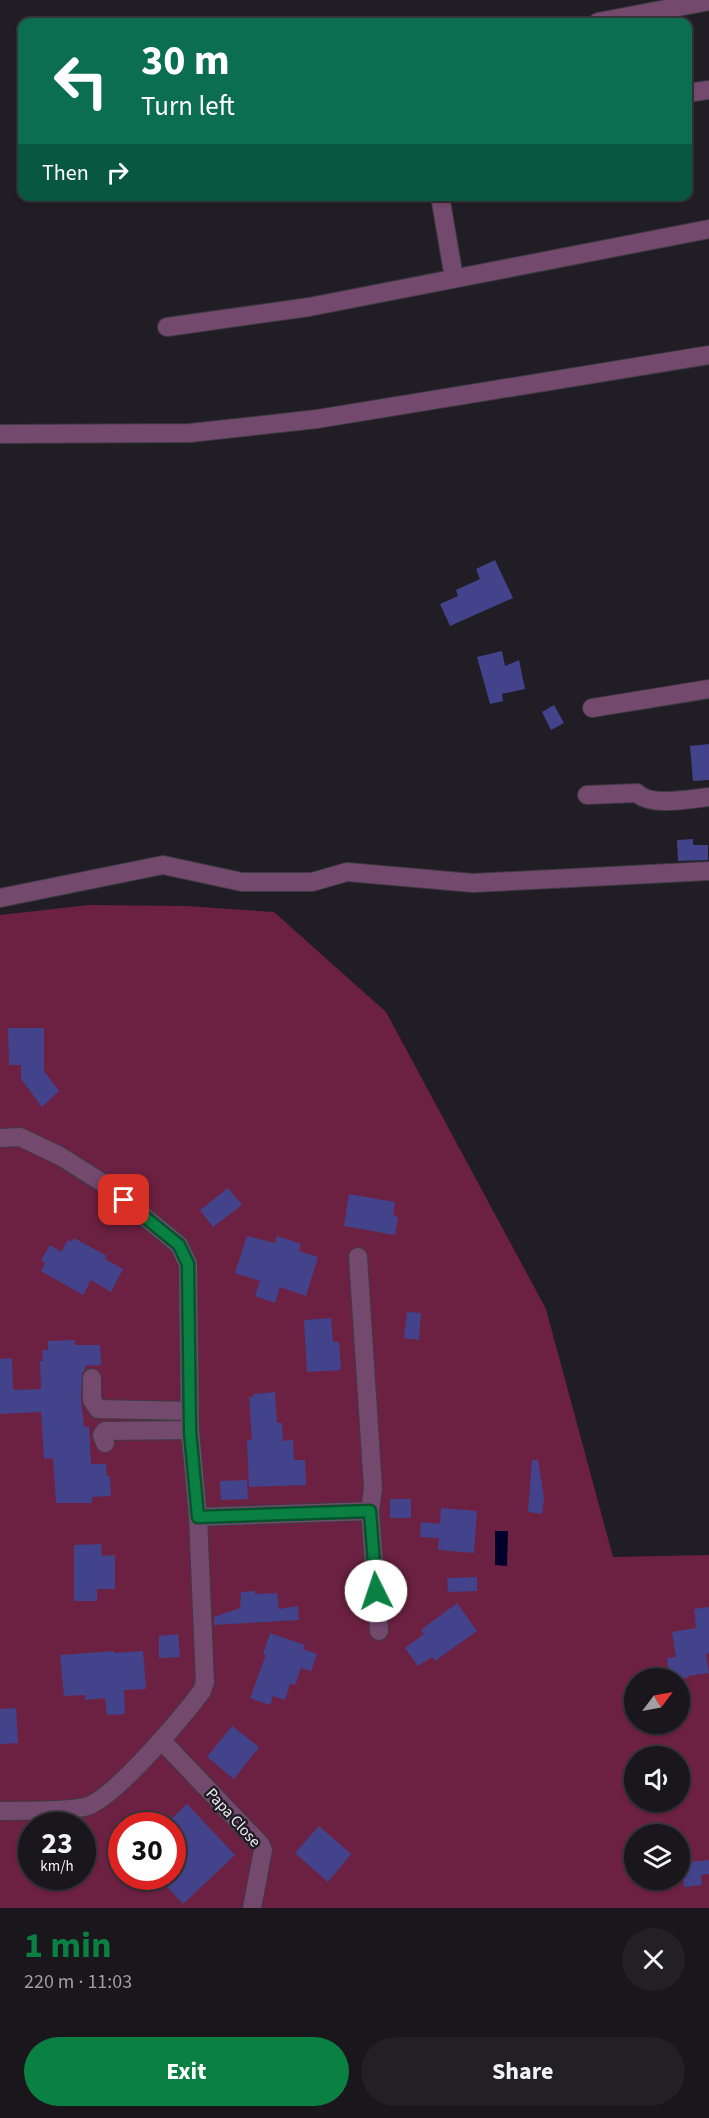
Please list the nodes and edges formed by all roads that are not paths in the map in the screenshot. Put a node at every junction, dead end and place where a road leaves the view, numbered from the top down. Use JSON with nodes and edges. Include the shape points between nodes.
{"nodes":[{"id":1,"x":709,"y":1,"type":"edge"},
{"id":2,"x":619,"y":18,"type":"edge"},
{"id":3,"x":709,"y":90,"type":"edge"},
{"id":4,"x":692,"y":92,"type":"edge"},
{"id":5,"x":441,"y":201,"type":"edge"},
{"id":6,"x":709,"y":229,"type":"edge"},
{"id":7,"x":454,"y":279,"type":"junction"},
{"id":8,"x":167,"y":327,"type":"dead end"},
{"id":9,"x":709,"y":355,"type":"edge"},
{"id":10,"x":0,"y":434,"type":"edge"},
{"id":11,"x":709,"y":689,"type":"edge"},
{"id":12,"x":592,"y":708,"type":"dead end"},
{"id":13,"x":587,"y":795,"type":"dead end"},
{"id":14,"x":709,"y":797,"type":"edge"},
{"id":15,"x":709,"y":871,"type":"edge"},
{"id":16,"x":0,"y":898,"type":"edge"},
{"id":17,"x":0,"y":1138,"type":"edge"},
{"id":18,"x":358,"y":1257,"type":"dead end"},
{"id":19,"x":92,"y":1378,"type":"dead end"},
{"id":20,"x":190,"y":1411,"type":"junction"},
{"id":21,"x":190,"y":1431,"type":"junction"},
{"id":22,"x":105,"y":1443,"type":"dead end"},
{"id":23,"x":370,"y":1511,"type":"junction"},
{"id":24,"x":198,"y":1517,"type":"junction"},
{"id":25,"x":379,"y":1631,"type":"dead end"},
{"id":26,"x":162,"y":1741,"type":"junction"},
{"id":27,"x":0,"y":1811,"type":"edge"},
{"id":28,"x":252,"y":1908,"type":"edge"}],
"edges":[{"from":1,"to":2,"type":"street"},
{"from":3,"to":4,"type":"street"},
{"from":5,"to":7,"type":"street"},
{"from":6,"to":7,"type":"street"},
{"from":7,"to":8,"type":"street","via":[[309,307]]},
{"from":9,"to":10,"type":"street","via":[[317,419],[190,433]]},
{"from":11,"to":12,"type":"street"},
{"from":13,"to":14,"type":"street","via":[[637,793],[654,801]]},
{"from":15,"to":16,"type":"street","via":[[473,884],[346,872],[312,882],[242,882],[163,865]]},
{"from":17,"to":20,"type":"street","via":[[20,1137],[60,1156],[106,1185],[179,1245],[188,1264]]},
{"from":18,"to":23,"type":"street","via":[[372,1488]]},
{"from":19,"to":20,"type":"street","via":[[92,1400],[98,1409]]},
{"from":20,"to":21,"type":"street"},
{"from":21,"to":22,"type":"street","via":[[105,1431]]},
{"from":21,"to":24,"type":"street"},
{"from":23,"to":24,"type":"street"},
{"from":23,"to":25,"type":"street"},
{"from":24,"to":26,"type":"street","via":[[204,1682],[202,1691]]},
{"from":26,"to":27,"type":"street","via":[[86,1807]]},
{"from":26,"to":28,"type":"street","name":"Papa Close","via":[[261,1845]]}]}
